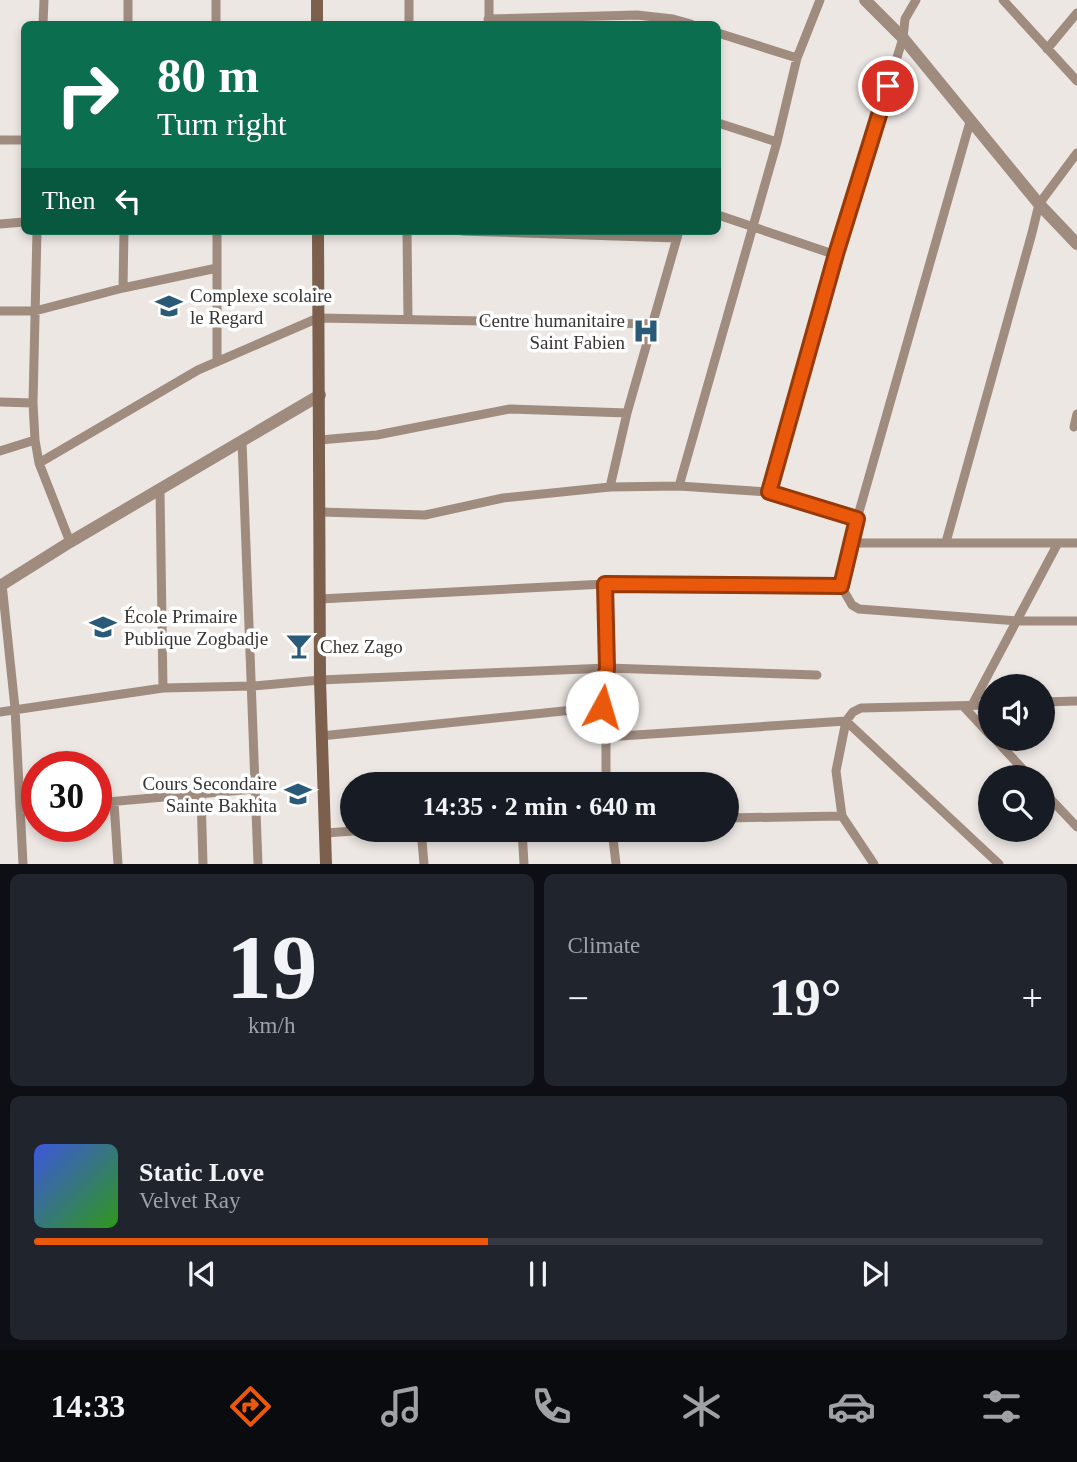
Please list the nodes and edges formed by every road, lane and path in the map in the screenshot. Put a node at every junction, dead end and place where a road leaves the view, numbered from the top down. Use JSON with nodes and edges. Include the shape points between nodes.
{"nodes":[{"id":1,"x":44,"y":0,"type":"edge"},
{"id":2,"x":128,"y":0,"type":"edge"},
{"id":3,"x":216,"y":0,"type":"edge"},
{"id":4,"x":317,"y":0,"type":"edge"},
{"id":5,"x":409,"y":0,"type":"edge"},
{"id":6,"x":489,"y":0,"type":"edge"},
{"id":7,"x":820,"y":0,"type":"edge"},
{"id":8,"x":864,"y":0,"type":"edge"},
{"id":9,"x":916,"y":0,"type":"edge"},
{"id":10,"x":1003,"y":0,"type":"edge"},
{"id":11,"x":1077,"y":13,"type":"edge"},
{"id":12,"x":43,"y":21,"type":"edge"},
{"id":13,"x":128,"y":21,"type":"edge"},
{"id":14,"x":216,"y":21,"type":"edge"},
{"id":15,"x":317,"y":21,"type":"edge"},
{"id":16,"x":409,"y":21,"type":"edge"},
{"id":17,"x":489,"y":21,"type":"edge"},
{"id":18,"x":510,"y":21,"type":"edge"},
{"id":19,"x":680,"y":21,"type":"edge"},
{"id":20,"x":721,"y":34,"type":"edge"},
{"id":21,"x":903,"y":38,"type":"junction"},
{"id":22,"x":1047,"y":49,"type":"junction"},
{"id":23,"x":797,"y":58,"type":"junction"},
{"id":24,"x":1077,"y":81,"type":"edge"},
{"id":25,"x":970,"y":122,"type":"junction"},
{"id":26,"x":721,"y":124,"type":"edge"},
{"id":27,"x":0,"y":140,"type":"edge"},
{"id":28,"x":21,"y":140,"type":"edge"},
{"id":29,"x":777,"y":142,"type":"junction"},
{"id":30,"x":1077,"y":153,"type":"edge"},
{"id":31,"x":1039,"y":204,"type":"junction"},
{"id":32,"x":721,"y":216,"type":"edge"},
{"id":33,"x":21,"y":222,"type":"edge"},
{"id":34,"x":0,"y":224,"type":"edge"},
{"id":35,"x":752,"y":227,"type":"junction"},
{"id":36,"x":37,"y":235,"type":"edge"},
{"id":37,"x":124,"y":235,"type":"edge"},
{"id":38,"x":217,"y":235,"type":"edge"},
{"id":39,"x":318,"y":235,"type":"edge"},
{"id":40,"x":407,"y":235,"type":"edge"},
{"id":41,"x":678,"y":235,"type":"edge"},
{"id":42,"x":1077,"y":244,"type":"edge"},
{"id":43,"x":836,"y":254,"type":"junction"},
{"id":44,"x":217,"y":268,"type":"junction"},
{"id":45,"x":123,"y":288,"type":"junction"},
{"id":46,"x":0,"y":310,"type":"edge"},
{"id":47,"x":35,"y":311,"type":"junction"},
{"id":48,"x":318,"y":317,"type":"junction"},
{"id":49,"x":408,"y":319,"type":"junction"},
{"id":50,"x":653,"y":324,"type":"junction"},
{"id":51,"x":216,"y":360,"type":"junction"},
{"id":52,"x":320,"y":395,"type":"junction"},
{"id":53,"x":0,"y":402,"type":"edge"},
{"id":54,"x":33,"y":402,"type":"junction"},
{"id":55,"x":628,"y":413,"type":"junction"},
{"id":56,"x":1077,"y":414,"type":"edge"},
{"id":57,"x":1074,"y":427,"type":"dead end"},
{"id":58,"x":35,"y":440,"type":"junction"},
{"id":59,"x":320,"y":440,"type":"junction"},
{"id":60,"x":242,"y":441,"type":"junction"},
{"id":61,"x":0,"y":451,"type":"edge"},
{"id":62,"x":39,"y":463,"type":"junction"},
{"id":63,"x":679,"y":486,"type":"junction"},
{"id":64,"x":610,"y":487,"type":"junction"},
{"id":65,"x":160,"y":491,"type":"junction"},
{"id":66,"x":769,"y":492,"type":"junction"},
{"id":67,"x":320,"y":512,"type":"junction"},
{"id":68,"x":857,"y":519,"type":"junction"},
{"id":69,"x":69,"y":542,"type":"junction"},
{"id":70,"x":946,"y":542,"type":"junction"},
{"id":71,"x":853,"y":543,"type":"junction"},
{"id":72,"x":1058,"y":543,"type":"junction"},
{"id":73,"x":1077,"y":543,"type":"edge"},
{"id":74,"x":605,"y":584,"type":"junction"},
{"id":75,"x":1,"y":585,"type":"edge"},
{"id":76,"x":841,"y":586,"type":"junction"},
{"id":77,"x":320,"y":599,"type":"junction"},
{"id":78,"x":1018,"y":621,"type":"junction"},
{"id":79,"x":1077,"y":621,"type":"edge"},
{"id":80,"x":607,"y":668,"type":"junction"},
{"id":81,"x":817,"y":675,"type":"dead end"},
{"id":82,"x":320,"y":680,"type":"junction"},
{"id":83,"x":253,"y":686,"type":"junction"},
{"id":84,"x":163,"y":688,"type":"junction"},
{"id":85,"x":1077,"y":701,"type":"edge"},
{"id":86,"x":1055,"y":702,"type":"edge"},
{"id":87,"x":968,"y":706,"type":"junction"},
{"id":88,"x":978,"y":706,"type":"edge"},
{"id":89,"x":602,"y":707,"type":"junction"},
{"id":90,"x":15,"y":708,"type":"junction"},
{"id":91,"x":0,"y":712,"type":"edge"},
{"id":92,"x":978,"y":719,"type":"edge"},
{"id":93,"x":846,"y":721,"type":"junction"},
{"id":94,"x":321,"y":736,"type":"junction"},
{"id":95,"x":606,"y":737,"type":"junction"},
{"id":96,"x":1005,"y":751,"type":"edge"},
{"id":97,"x":1019,"y":765,"type":"edge"},
{"id":98,"x":606,"y":772,"type":"edge"},
{"id":99,"x":254,"y":789,"type":"junction"},
{"id":100,"x":201,"y":794,"type":"junction"},
{"id":101,"x":114,"y":802,"type":"joint"},
{"id":102,"x":1055,"y":804,"type":"edge"},
{"id":103,"x":20,"y":808,"type":"joint"},
{"id":104,"x":842,"y":816,"type":"junction"},
{"id":105,"x":739,"y":818,"type":"edge"},
{"id":106,"x":1077,"y":827,"type":"edge"},
{"id":107,"x":340,"y":832,"type":"edge"},
{"id":108,"x":326,"y":833,"type":"junction"},
{"id":109,"x":422,"y":842,"type":"edge"},
{"id":110,"x":523,"y":842,"type":"edge"},
{"id":111,"x":614,"y":842,"type":"edge"},
{"id":112,"x":23,"y":863,"type":"edge"},
{"id":113,"x":118,"y":863,"type":"edge"},
{"id":114,"x":204,"y":863,"type":"edge"},
{"id":115,"x":258,"y":863,"type":"edge"},
{"id":116,"x":326,"y":863,"type":"edge"},
{"id":117,"x":424,"y":863,"type":"edge"},
{"id":118,"x":524,"y":863,"type":"edge"},
{"id":119,"x":617,"y":863,"type":"edge"},
{"id":120,"x":874,"y":863,"type":"edge"},
{"id":121,"x":999,"y":863,"type":"edge"}],
"edges":[{"from":1,"to":12,"type":"street"},
{"from":2,"to":13,"type":"street"},
{"from":3,"to":14,"type":"street"},
{"from":4,"to":15,"type":"main road"},
{"from":5,"to":16,"type":"street"},
{"from":6,"to":17,"type":"street"},
{"from":7,"to":23,"type":"street"},
{"from":8,"to":21,"type":"street"},
{"from":9,"to":21,"type":"street","via":[[905,19]]},
{"from":10,"to":22,"type":"street"},
{"from":11,"to":22,"type":"street"},
{"from":18,"to":19,"type":"street","via":[[637,15]]},
{"from":20,"to":23,"type":"street"},
{"from":21,"to":25,"type":"street"},
{"from":21,"to":43,"type":"street"},
{"from":22,"to":24,"type":"street"},
{"from":23,"to":29,"type":"street"},
{"from":25,"to":31,"type":"street"},
{"from":25,"to":68,"type":"street"},
{"from":26,"to":29,"type":"street"},
{"from":27,"to":28,"type":"street"},
{"from":29,"to":35,"type":"street"},
{"from":30,"to":31,"type":"street"},
{"from":31,"to":42,"type":"street"},
{"from":31,"to":70,"type":"street"},
{"from":32,"to":35,"type":"street"},
{"from":33,"to":34,"type":"street"},
{"from":35,"to":43,"type":"street"},
{"from":35,"to":63,"type":"street"},
{"from":36,"to":47,"type":"street"},
{"from":37,"to":45,"type":"street"},
{"from":38,"to":44,"type":"street"},
{"from":39,"to":48,"type":"main road"},
{"from":40,"to":49,"type":"street"},
{"from":41,"to":50,"type":"street"},
{"from":43,"to":66,"type":"street"},
{"from":44,"to":45,"type":"street"},
{"from":44,"to":51,"type":"street"},
{"from":45,"to":47,"type":"street"},
{"from":46,"to":47,"type":"street"},
{"from":47,"to":54,"type":"street"},
{"from":48,"to":49,"type":"street"},
{"from":48,"to":51,"type":"street"},
{"from":48,"to":52,"type":"main road"},
{"from":49,"to":50,"type":"street"},
{"from":50,"to":55,"type":"street"},
{"from":51,"to":62,"type":"street"},
{"from":52,"to":59,"type":"main road"},
{"from":52,"to":60,"type":"street"},
{"from":53,"to":54,"type":"street"},
{"from":54,"to":58,"type":"street"},
{"from":55,"to":59,"type":"street","via":[[510,409],[377,435]]},
{"from":55,"to":64,"type":"street"},
{"from":56,"to":57,"type":"street"},
{"from":58,"to":61,"type":"street"},
{"from":58,"to":62,"type":"street"},
{"from":59,"to":67,"type":"main road"},
{"from":60,"to":65,"type":"street"},
{"from":60,"to":83,"type":"street"},
{"from":62,"to":69,"type":"street"},
{"from":63,"to":64,"type":"street"},
{"from":63,"to":66,"type":"street"},
{"from":64,"to":67,"type":"street","via":[[503,498],[425,515]]},
{"from":65,"to":69,"type":"street"},
{"from":65,"to":84,"type":"street"},
{"from":66,"to":68,"type":"street"},
{"from":67,"to":77,"type":"main road"},
{"from":68,"to":71,"type":"street"},
{"from":69,"to":75,"type":"street"},
{"from":70,"to":71,"type":"street"},
{"from":70,"to":72,"type":"street"},
{"from":71,"to":76,"type":"street"},
{"from":72,"to":73,"type":"street"},
{"from":72,"to":78,"type":"street"},
{"from":74,"to":76,"type":"street"},
{"from":74,"to":77,"type":"street"},
{"from":74,"to":80,"type":"street"},
{"from":75,"to":90,"type":"street"},
{"from":76,"to":78,"type":"street","via":[[859,609]]},
{"from":77,"to":82,"type":"main road"},
{"from":78,"to":79,"type":"street"},
{"from":78,"to":87,"type":"street"},
{"from":80,"to":81,"type":"street"},
{"from":80,"to":82,"type":"street"},
{"from":80,"to":89,"type":"street"},
{"from":82,"to":83,"type":"street"},
{"from":82,"to":94,"type":"main road"},
{"from":83,"to":84,"type":"street"},
{"from":83,"to":99,"type":"street"},
{"from":84,"to":90,"type":"street"},
{"from":85,"to":86,"type":"street"},
{"from":87,"to":88,"type":"street"},
{"from":87,"to":92,"type":"street"},
{"from":87,"to":93,"type":"street","via":[[861,708]]},
{"from":89,"to":94,"type":"street"},
{"from":89,"to":95,"type":"street"},
{"from":90,"to":91,"type":"street"},
{"from":90,"to":103,"type":"street"},
{"from":93,"to":95,"type":"street"},
{"from":93,"to":104,"type":"street","via":[[836,771]]},
{"from":93,"to":121,"type":"street"},
{"from":94,"to":108,"type":"main road"},
{"from":95,"to":98,"type":"street"},
{"from":96,"to":97,"type":"street"},
{"from":99,"to":100,"type":"street"},
{"from":99,"to":115,"type":"street"},
{"from":100,"to":101,"type":"street"},
{"from":100,"to":114,"type":"street"},
{"from":101,"to":113,"type":"street"},
{"from":102,"to":106,"type":"street"},
{"from":103,"to":112,"type":"street"},
{"from":104,"to":105,"type":"street"},
{"from":104,"to":120,"type":"street"},
{"from":107,"to":108,"type":"street"},
{"from":108,"to":116,"type":"main road"},
{"from":109,"to":117,"type":"street"},
{"from":110,"to":118,"type":"street"},
{"from":111,"to":119,"type":"street"}]}
